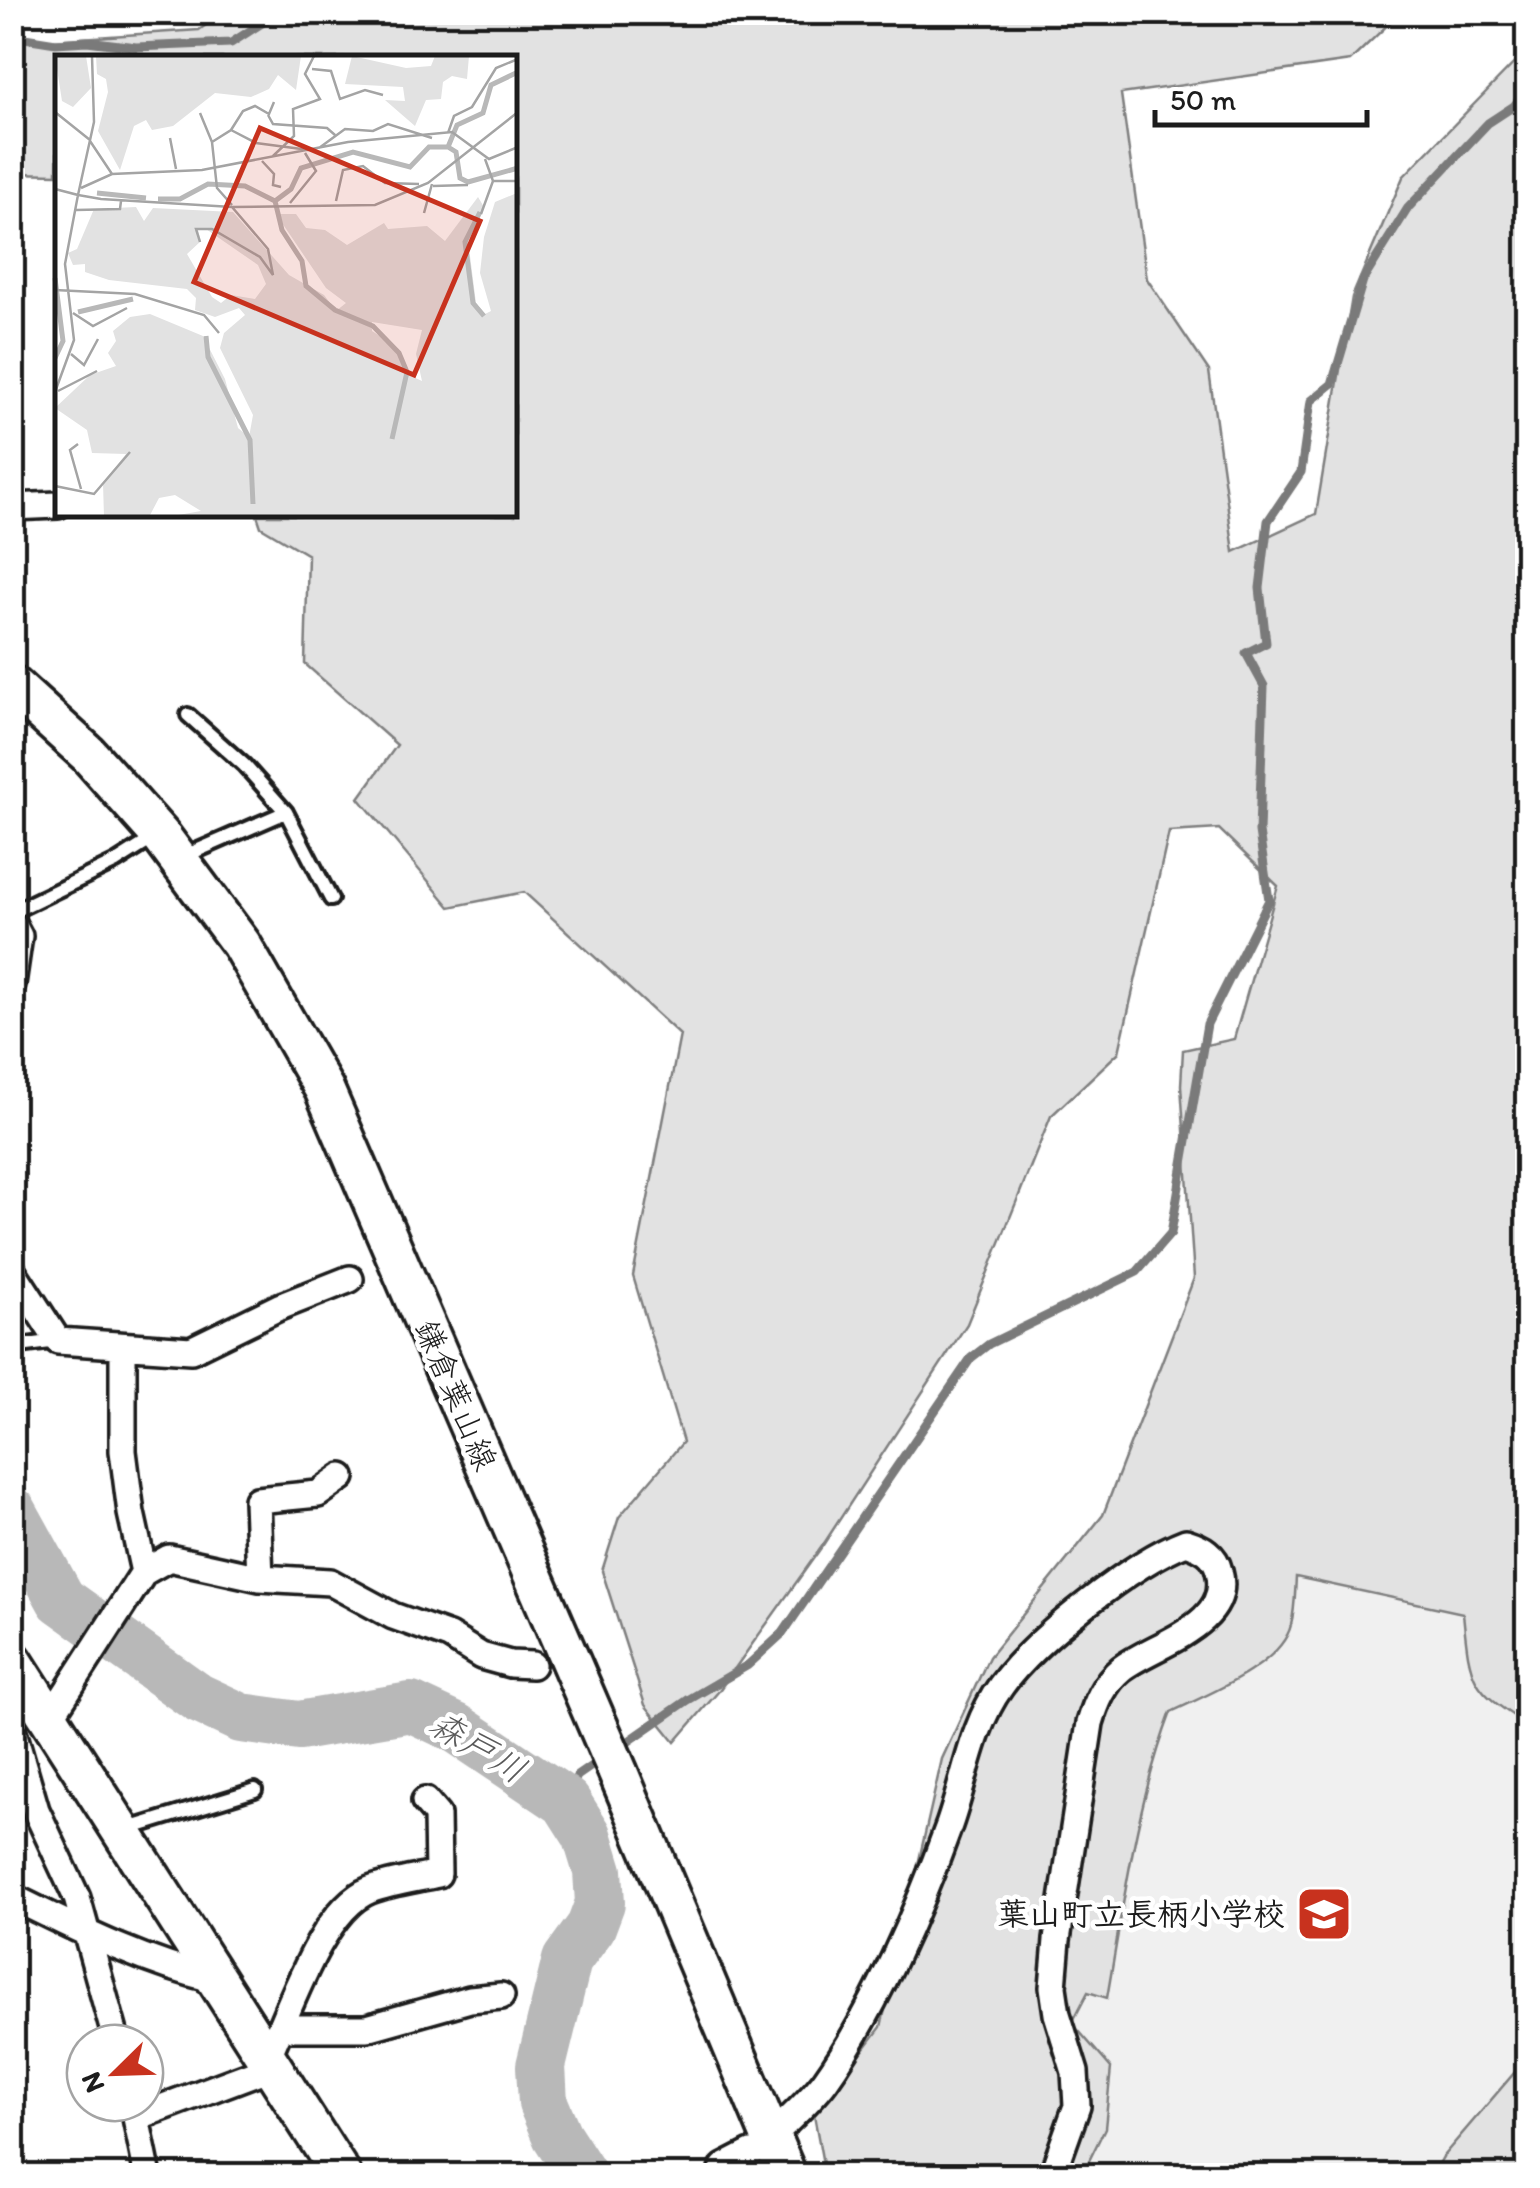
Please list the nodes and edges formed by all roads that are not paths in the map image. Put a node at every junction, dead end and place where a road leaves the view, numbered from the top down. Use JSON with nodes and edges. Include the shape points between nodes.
{"nodes":[{"id":1,"x":55,"y":504,"type":"edge"},
{"id":2,"x":12,"y":507,"type":"edge"},
{"id":3,"x":12,"y":685,"type":"edge"},
{"id":4,"x":188,"y":715,"type":"dead end"},
{"id":5,"x":286,"y":812,"type":"junction"},
{"id":6,"x":168,"y":847,"type":"junction"},
{"id":7,"x":331,"y":899,"type":"dead end"},
{"id":8,"x":12,"y":912,"type":"edge"},
{"id":9,"x":12,"y":923,"type":"edge"},
{"id":10,"x":12,"y":984,"type":"edge"},
{"id":11,"x":12,"y":1270,"type":"edge"},
{"id":12,"x":350,"y":1279,"type":"dead end"},
{"id":13,"x":58,"y":1342,"type":"junction"},
{"id":14,"x":12,"y":1346,"type":"edge"},
{"id":15,"x":122,"y":1348,"type":"junction"},
{"id":16,"x":342,"y":1478,"type":"dead end"},
{"id":17,"x":144,"y":1572,"type":"junction"},
{"id":18,"x":260,"y":1578,"type":"junction"},
{"id":19,"x":12,"y":1660,"type":"edge"},
{"id":20,"x":532,"y":1665,"type":"dead end"},
{"id":21,"x":50,"y":1718,"type":"junction"},
{"id":22,"x":12,"y":1728,"type":"edge"},
{"id":23,"x":255,"y":1790,"type":"dead end"},
{"id":24,"x":426,"y":1801,"type":"dead end"},
{"id":25,"x":122,"y":1831,"type":"junction"},
{"id":26,"x":12,"y":1897,"type":"edge"},
{"id":27,"x":88,"y":1935,"type":"junction"},
{"id":28,"x":217,"y":1980,"type":"junction"},
{"id":29,"x":501,"y":1996,"type":"dead end"},
{"id":30,"x":112,"y":2023,"type":"edge"},
{"id":31,"x":274,"y":2051,"type":"junction"},
{"id":32,"x":165,"y":2097,"type":"edge"},
{"id":33,"x":138,"y":2123,"type":"edge"},
{"id":34,"x":762,"y":2145,"type":"junction"},
{"id":35,"x":148,"y":2176,"type":"edge"},
{"id":36,"x":342,"y":2176,"type":"edge"},
{"id":37,"x":720,"y":2176,"type":"edge"},
{"id":38,"x":788,"y":2176,"type":"edge"},
{"id":39,"x":1052,"y":2176,"type":"edge"}],
"edges":[{"from":1,"to":2,"type":"street"},
{"from":3,"to":6,"type":"main road","name":"鎌倉葉山線","via":[[88,754]]},
{"from":4,"to":5,"type":"lane"},
{"from":5,"to":6,"type":"lane"},
{"from":5,"to":7,"type":"lane"},
{"from":6,"to":8,"type":"lane","via":[[116,862]]},
{"from":6,"to":34,"type":"main road","name":"鎌倉葉山線","via":[[242,944],[324,1089]]},
{"from":9,"to":10,"type":"street","via":[[19,936]]},
{"from":11,"to":13,"type":"street"},
{"from":12,"to":15,"type":"street","via":[[192,1350]]},
{"from":13,"to":14,"type":"lane"},
{"from":13,"to":15,"type":"street"},
{"from":15,"to":17,"type":"street","via":[[123,1452]]},
{"from":16,"to":18,"type":"street","via":[[318,1494],[256,1500]]},
{"from":17,"to":18,"type":"street","via":[[169,1558]]},
{"from":17,"to":21,"type":"street"},
{"from":18,"to":20,"type":"street","via":[[330,1582],[480,1656]]},
{"from":19,"to":21,"type":"main road"},
{"from":21,"to":25,"type":"main road"},
{"from":22,"to":27,"type":"street","via":[[36,1810]]},
{"from":23,"to":25,"type":"lane"},
{"from":24,"to":31,"type":"street","via":[[438,1815],[438,1874],[368,1891],[344,1906],[326,1928]]},
{"from":25,"to":28,"type":"main road"},
{"from":26,"to":27,"type":"street"},
{"from":27,"to":28,"type":"street","via":[[176,1971]]},
{"from":27,"to":30,"type":"street"},
{"from":28,"to":31,"type":"main road"},
{"from":29,"to":31,"type":"street"},
{"from":31,"to":32,"type":"street"},
{"from":31,"to":36,"type":"main road"},
{"from":33,"to":35,"type":"street"},
{"from":34,"to":37,"type":"street"},
{"from":34,"to":38,"type":"main road","name":"鎌倉葉山線"},
{"from":34,"to":39,"type":"street","via":[[824,2082],[866,2011],[937,1860],[999,1688],[1142,1562],[1186,1542],[1213,1556],[1219,1598],[1196,1624],[1118,1672],[1101,1692],[1090,1723],[1054,1987],[1077,2106]]}]}
